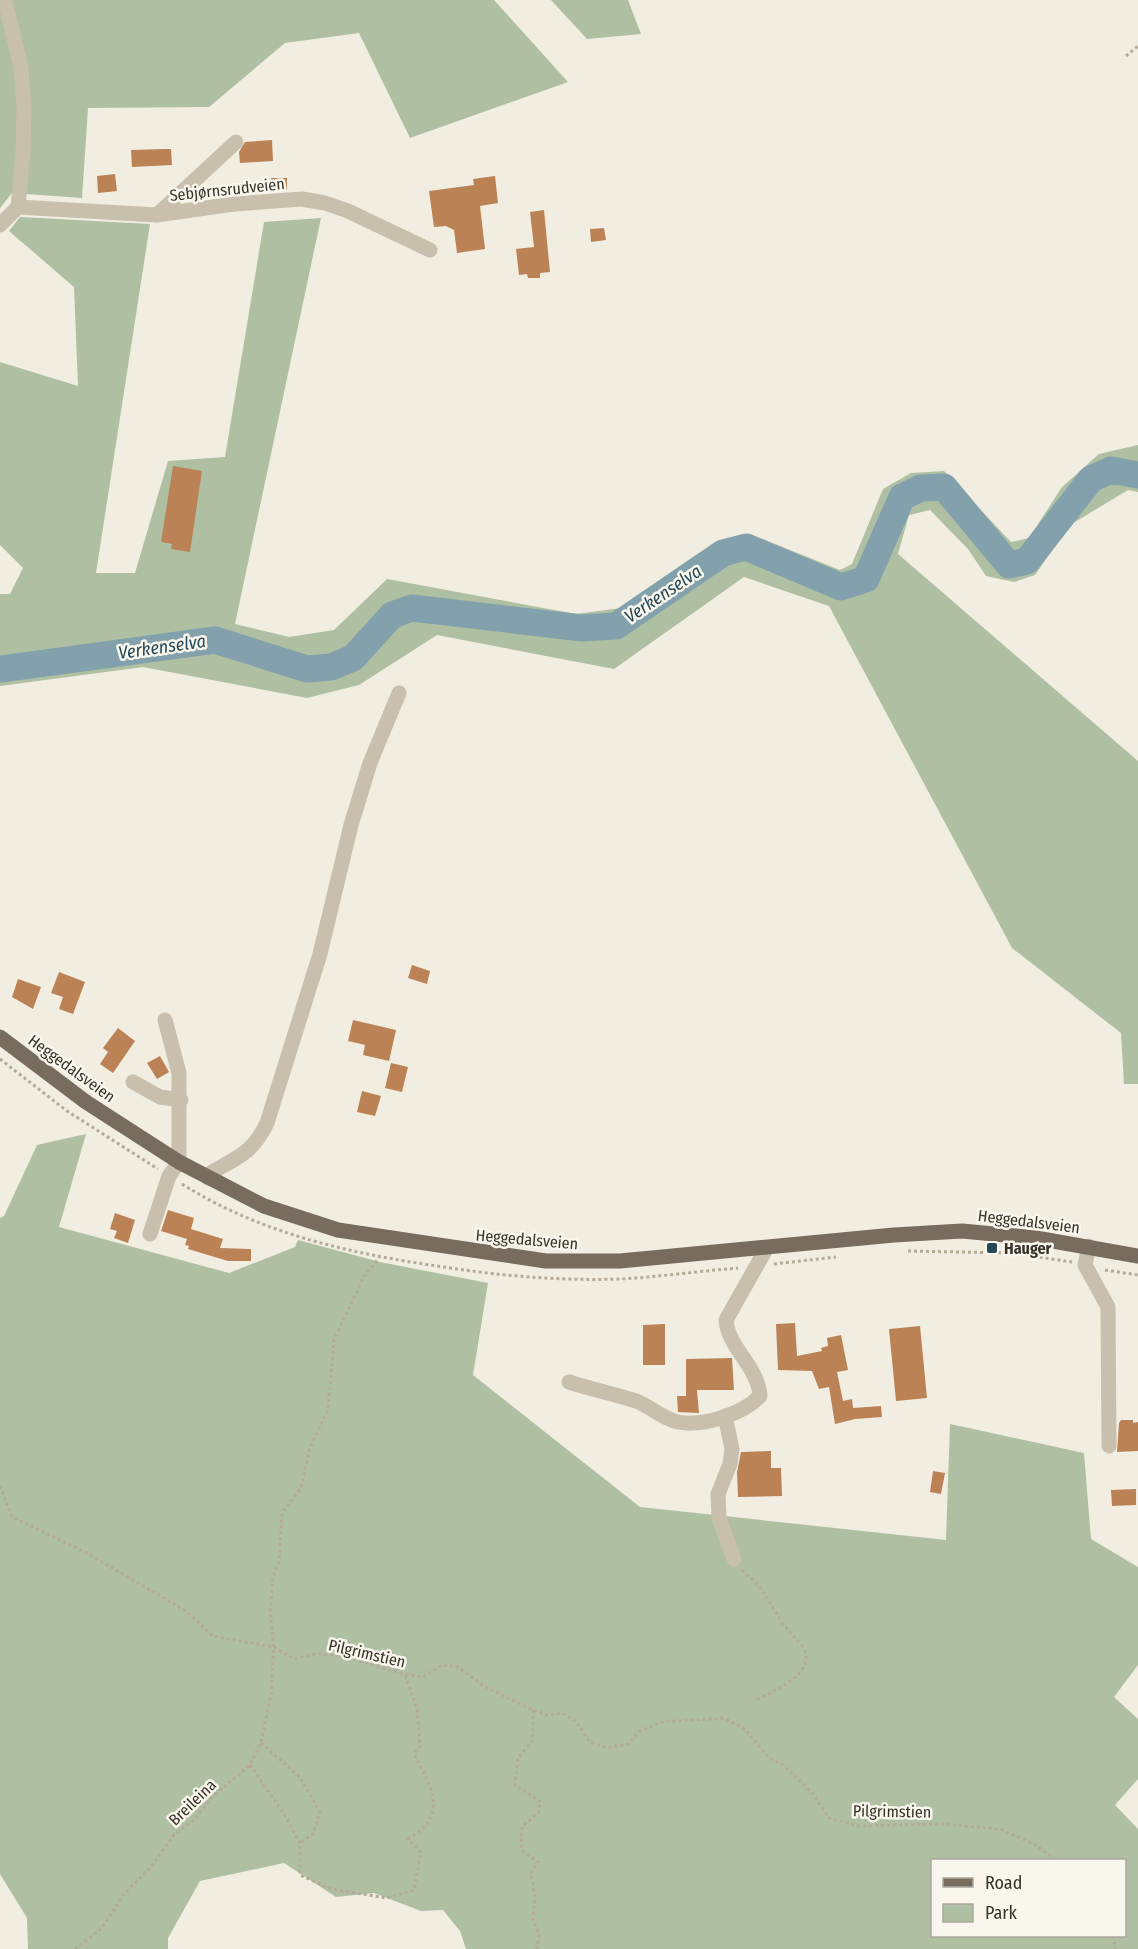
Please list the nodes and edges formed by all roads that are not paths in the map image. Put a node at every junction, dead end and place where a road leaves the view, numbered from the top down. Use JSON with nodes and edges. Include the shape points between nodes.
{"nodes":[{"id":1,"x":5,"y":0,"type":"edge"},
{"id":2,"x":236,"y":142,"type":"dead end"},
{"id":3,"x":18,"y":207,"type":"junction"},
{"id":4,"x":157,"y":215,"type":"junction"},
{"id":5,"x":0,"y":225,"type":"edge"},
{"id":6,"x":430,"y":250,"type":"dead end"},
{"id":7,"x":399,"y":693,"type":"dead end"},
{"id":8,"x":165,"y":1020,"type":"dead end"},
{"id":9,"x":0,"y":1037,"type":"edge"},
{"id":10,"x":134,"y":1082,"type":"dead end"},
{"id":11,"x":181,"y":1100,"type":"junction"},
{"id":12,"x":179,"y":1162,"type":"junction"},
{"id":13,"x":208,"y":1178,"type":"junction"},
{"id":14,"x":150,"y":1234,"type":"dead end"},
{"id":15,"x":1089,"y":1246,"type":"junction"},
{"id":16,"x":766,"y":1249,"type":"junction"},
{"id":17,"x":1138,"y":1256,"type":"edge"},
{"id":18,"x":569,"y":1382,"type":"dead end"},
{"id":19,"x":724,"y":1416,"type":"junction"},
{"id":20,"x":1109,"y":1446,"type":"dead end"},
{"id":21,"x":734,"y":1559,"type":"road end"}],
"edges":[{"from":1,"to":3,"type":"street","via":[[21,68],[24,108]]},
{"from":2,"to":4,"type":"street"},
{"from":3,"to":4,"type":"street","name":"Sebjørnsrudveien"},
{"from":3,"to":5,"type":"street"},
{"from":4,"to":6,"type":"street","name":"Sebjørnsrudveien","via":[[234,204],[302,200],[348,211]]},
{"from":7,"to":13,"type":"street","via":[[351,825],[320,954],[267,1123],[258,1142]]},
{"from":8,"to":11,"type":"street","via":[[176,1052]]},
{"from":9,"to":12,"type":"main road","name":"Heggedalsveien","via":[[86,1102]]},
{"from":10,"to":11,"type":"street","via":[[160,1096]]},
{"from":11,"to":12,"type":"street"},
{"from":12,"to":13,"type":"main road","name":"Heggedalsveien"},
{"from":12,"to":14,"type":"street","via":[[169,1176]]},
{"from":13,"to":16,"type":"main road","name":"Heggedalsveien","via":[[264,1206],[338,1230],[514,1257],[585,1262]]},
{"from":15,"to":16,"type":"main road","name":"Heggedalsveien","via":[[999,1233],[962,1232]]},
{"from":15,"to":17,"type":"main road","name":"Heggedalsveien"},
{"from":15,"to":20,"type":"street","via":[[1084,1265],[1108,1307]]},
{"from":16,"to":19,"type":"street","via":[[726,1320],[727,1332],[759,1383],[760,1396],[752,1404]]},
{"from":18,"to":19,"type":"street","via":[[638,1402],[677,1422]]},
{"from":19,"to":21,"type":"street","via":[[732,1449],[718,1494],[719,1518]]}]}
